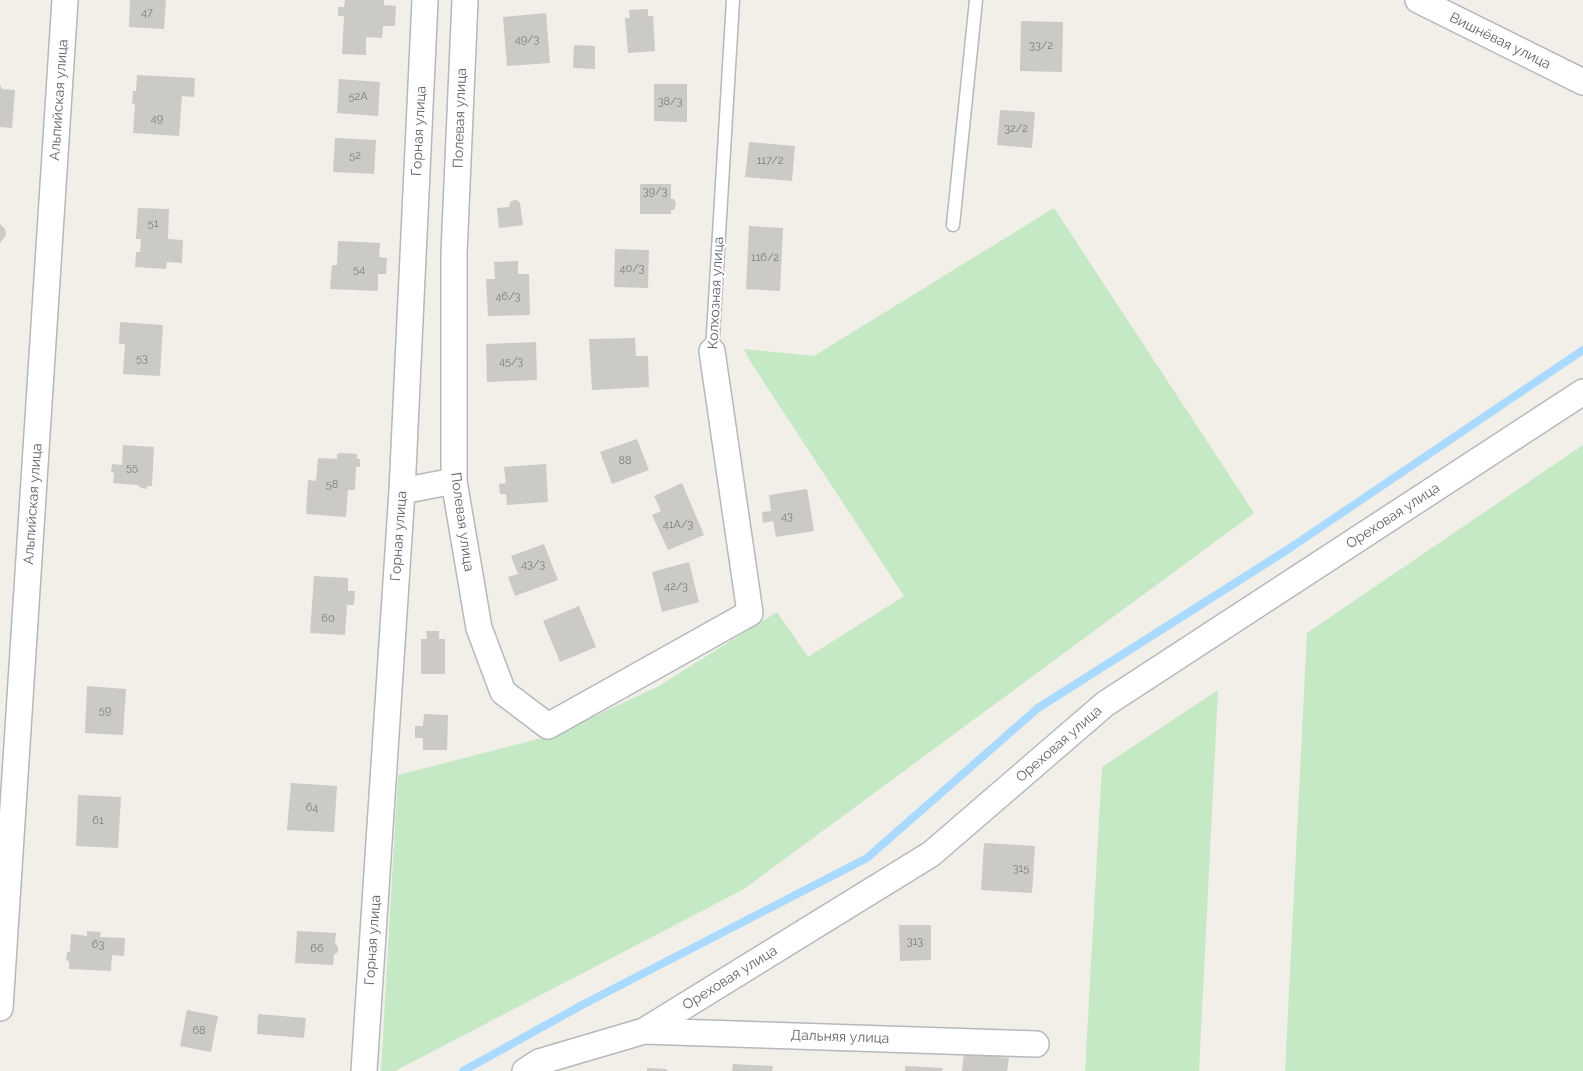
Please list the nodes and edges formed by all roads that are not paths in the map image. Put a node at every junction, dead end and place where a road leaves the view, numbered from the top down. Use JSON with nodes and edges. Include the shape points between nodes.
{"nodes":[{"id":1,"x":65,"y":0,"type":"edge"},
{"id":2,"x":425,"y":0,"type":"edge"},
{"id":3,"x":465,"y":0,"type":"edge"},
{"id":4,"x":733,"y":0,"type":"edge"},
{"id":5,"x":976,"y":0,"type":"edge"},
{"id":6,"x":1418,"y":0,"type":"edge"},
{"id":7,"x":1583,"y":82,"type":"edge"},
{"id":8,"x":953,"y":225,"type":"dead end"},
{"id":9,"x":712,"y":351,"type":"joint"},
{"id":10,"x":1583,"y":392,"type":"edge"},
{"id":11,"x":454,"y":481,"type":"junction"},
{"id":12,"x":402,"y":491,"type":"junction"},
{"id":13,"x":750,"y":613,"type":"joint"},
{"id":14,"x":0,"y":1008,"type":"edge"},
{"id":15,"x":644,"y":1031,"type":"junction"},
{"id":16,"x":1036,"y":1044,"type":"dead end"},
{"id":17,"x":534,"y":1068,"type":"edge"},
{"id":18,"x":364,"y":1071,"type":"edge"}],
"edges":[{"from":1,"to":14,"type":"street","name":"Альпийская улица"},
{"from":2,"to":12,"type":"street","name":"Горная улица"},
{"from":3,"to":11,"type":"street","name":"Полевая улица","via":[[454,252]]},
{"from":4,"to":9,"type":"lane","name":"Колхозная улица"},
{"from":5,"to":8,"type":"lane"},
{"from":6,"to":7,"type":"street","name":"Вишнёвая улица"},
{"from":9,"to":13,"type":"street","name":"Колхозная улица"},
{"from":10,"to":15,"type":"street","name":"Ореховая улица","via":[[1105,704],[931,854]]},
{"from":11,"to":12,"type":"street"},
{"from":11,"to":13,"type":"street","name":"Полевая улица","via":[[479,628],[503,692],[548,726]]},
{"from":12,"to":18,"type":"street","name":"Горная улица"},
{"from":15,"to":16,"type":"street","name":"Дальняя улица"},
{"from":15,"to":17,"type":"street","name":"Ореховая улица"}]}
